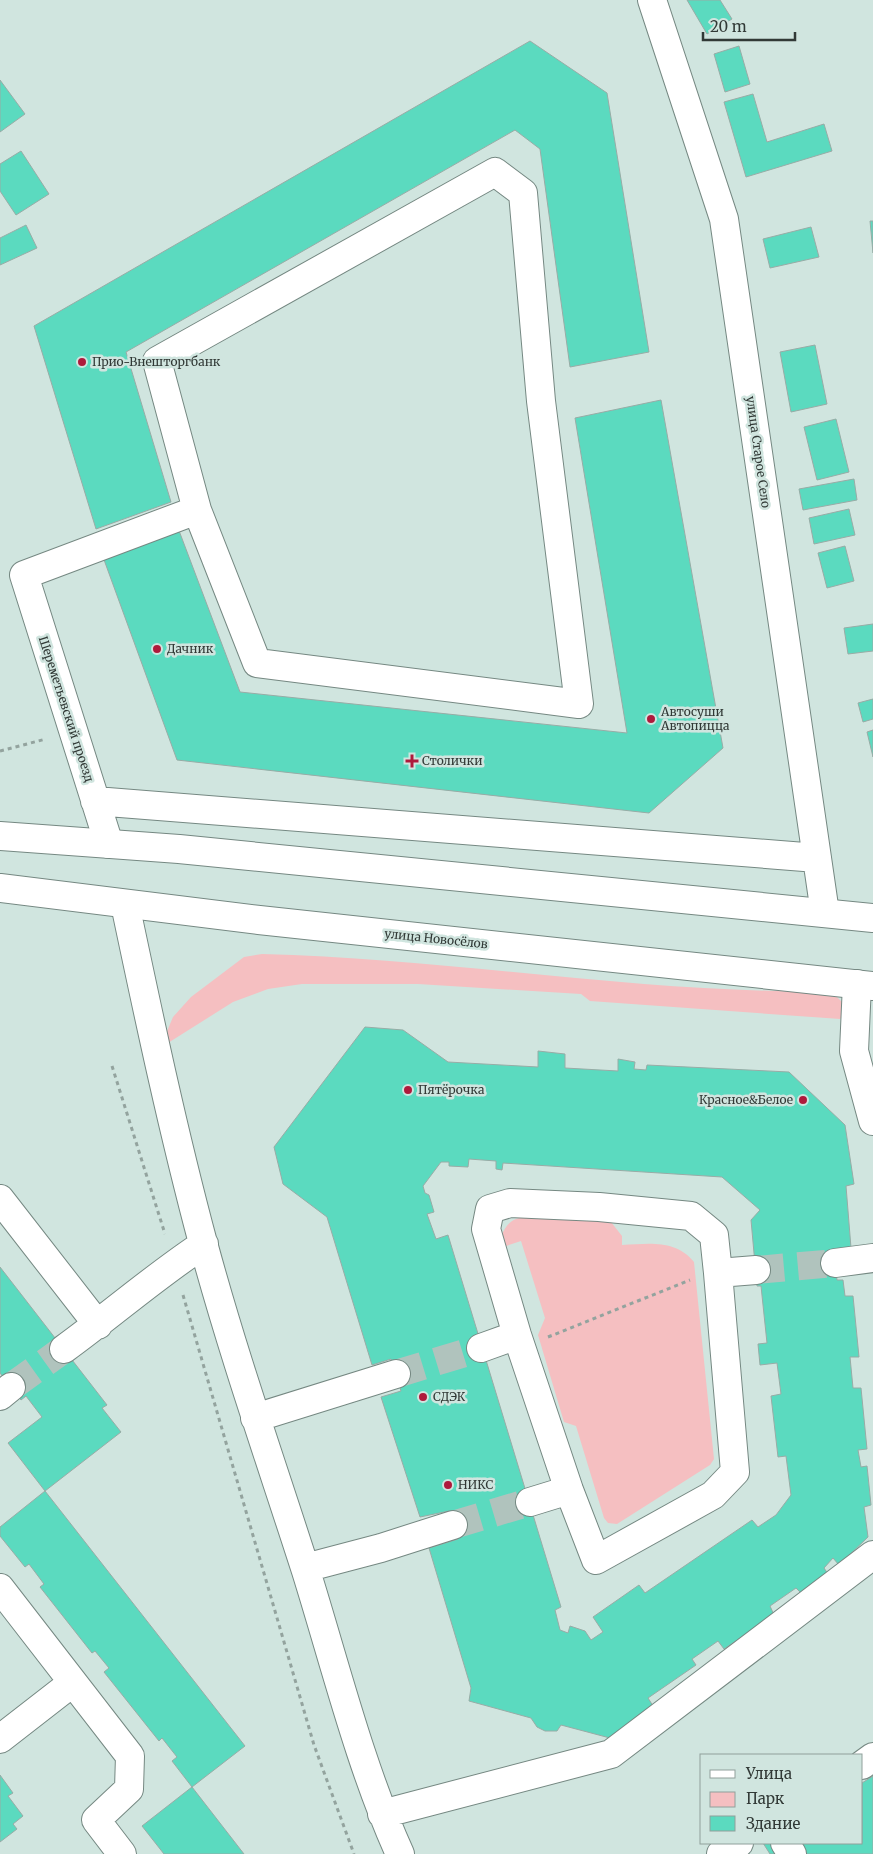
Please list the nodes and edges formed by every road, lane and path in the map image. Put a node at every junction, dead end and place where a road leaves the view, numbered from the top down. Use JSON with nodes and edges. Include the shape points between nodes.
{"nodes":[{"id":1,"x":652,"y":0,"type":"edge"},
{"id":2,"x":197,"y":510,"type":"junction"},
{"id":3,"x":73,"y":732,"type":"junction"},
{"id":4,"x":0,"y":751,"type":"edge"},
{"id":5,"x":95,"y":801,"type":"junction"},
{"id":6,"x":0,"y":836,"type":"edge"},
{"id":7,"x":109,"y":844,"type":"junction"},
{"id":8,"x":817,"y":858,"type":"junction"},
{"id":9,"x":0,"y":888,"type":"edge"},
{"id":10,"x":125,"y":904,"type":"junction"},
{"id":11,"x":825,"y":913,"type":"junction"},
{"id":12,"x":873,"y":918,"type":"edge"},
{"id":13,"x":865,"y":985,"type":"edge"},
{"id":14,"x":112,"y":1066,"type":"dead end"},
{"id":15,"x":873,"y":1121,"type":"edge"},
{"id":16,"x":0,"y":1200,"type":"edge"},
{"id":17,"x":204,"y":1244,"type":"junction"},
{"id":18,"x":873,"y":1258,"type":"edge"},
{"id":19,"x":835,"y":1263,"type":"tunnel mouth"},
{"id":20,"x":174,"y":1264,"type":"junction"},
{"id":21,"x":756,"y":1270,"type":"tunnel mouth"},
{"id":22,"x":718,"y":1273,"type":"junction"},
{"id":23,"x":98,"y":1325,"type":"junction"},
{"id":24,"x":517,"y":1335,"type":"junction"},
{"id":25,"x":481,"y":1348,"type":"tunnel mouth"},
{"id":26,"x":64,"y":1349,"type":"tunnel mouth"},
{"id":27,"x":396,"y":1374,"type":"tunnel mouth"},
{"id":28,"x":254,"y":1418,"type":"junction"},
{"id":29,"x":569,"y":1490,"type":"junction"},
{"id":30,"x":530,"y":1502,"type":"tunnel mouth"},
{"id":31,"x":453,"y":1525,"type":"tunnel mouth"},
{"id":32,"x":873,"y":1556,"type":"edge"},
{"id":33,"x":305,"y":1568,"type":"junction"},
{"id":34,"x":0,"y":1588,"type":"edge"},
{"id":35,"x":72,"y":1683,"type":"junction"},
{"id":36,"x":0,"y":1739,"type":"edge"},
{"id":37,"x":382,"y":1814,"type":"junction"},
{"id":38,"x":738,"y":1844,"type":"edge"},
{"id":39,"x":122,"y":1854,"type":"edge"},
{"id":40,"x":354,"y":1854,"type":"edge"},
{"id":41,"x":400,"y":1854,"type":"edge"},
{"id":42,"x":721,"y":1854,"type":"edge"}],
"edges":[{"from":1,"to":8,"type":"street","name":"улица Старое Село","via":[[724,219]]},
{"from":2,"to":2,"type":"street","via":[[257,663],[579,704],[541,401],[523,193],[495,172],[157,362]]},
{"from":2,"to":3,"type":"street","name":"Шереметьевский проезд","via":[[24,575]]},
{"from":3,"to":4,"type":"path"},
{"from":3,"to":5,"type":"street","name":"Шереметьевский проезд"},
{"from":5,"to":7,"type":"street","name":"Шереметьевский проезд"},
{"from":5,"to":8,"type":"street"},
{"from":6,"to":7,"type":"street"},
{"from":7,"to":11,"type":"street"},
{"from":8,"to":11,"type":"street","name":"улица Старое Село"},
{"from":9,"to":10,"type":"street","name":"улица Новосёлов"},
{"from":10,"to":13,"type":"street","name":"улица Новосёлов"},
{"from":10,"to":17,"type":"street","via":[[156,1053]]},
{"from":11,"to":12,"type":"street"},
{"from":13,"to":15,"type":"street","via":[[854,1051]]},
{"from":14,"to":20,"type":"path"},
{"from":16,"to":23,"type":"street"},
{"from":17,"to":20,"type":"street"},
{"from":17,"to":28,"type":"street"},
{"from":18,"to":19,"type":"street"},
{"from":20,"to":23,"type":"street"},
{"from":20,"to":40,"type":"path","via":[[314,1745]]},
{"from":21,"to":22,"type":"street"},
{"from":22,"to":24,"type":"path","via":[[695,1278],[546,1338]]},
{"from":22,"to":24,"type":"street","via":[[714,1235],[691,1216],[510,1203],[490,1209],[486,1228]]},
{"from":22,"to":29,"type":"street","via":[[735,1472],[713,1495],[596,1560]]},
{"from":23,"to":26,"type":"street"},
{"from":24,"to":25,"type":"street"},
{"from":24,"to":29,"type":"street"},
{"from":27,"to":28,"type":"street"},
{"from":28,"to":33,"type":"street"},
{"from":29,"to":30,"type":"street"},
{"from":31,"to":33,"type":"street"},
{"from":32,"to":37,"type":"street","via":[[611,1754]]},
{"from":33,"to":37,"type":"street"},
{"from":34,"to":35,"type":"street"},
{"from":35,"to":36,"type":"street"},
{"from":35,"to":39,"type":"street","via":[[130,1756],[129,1789],[96,1820]]},
{"from":37,"to":41,"type":"street"},
{"from":38,"to":42,"type":"street"}]}
